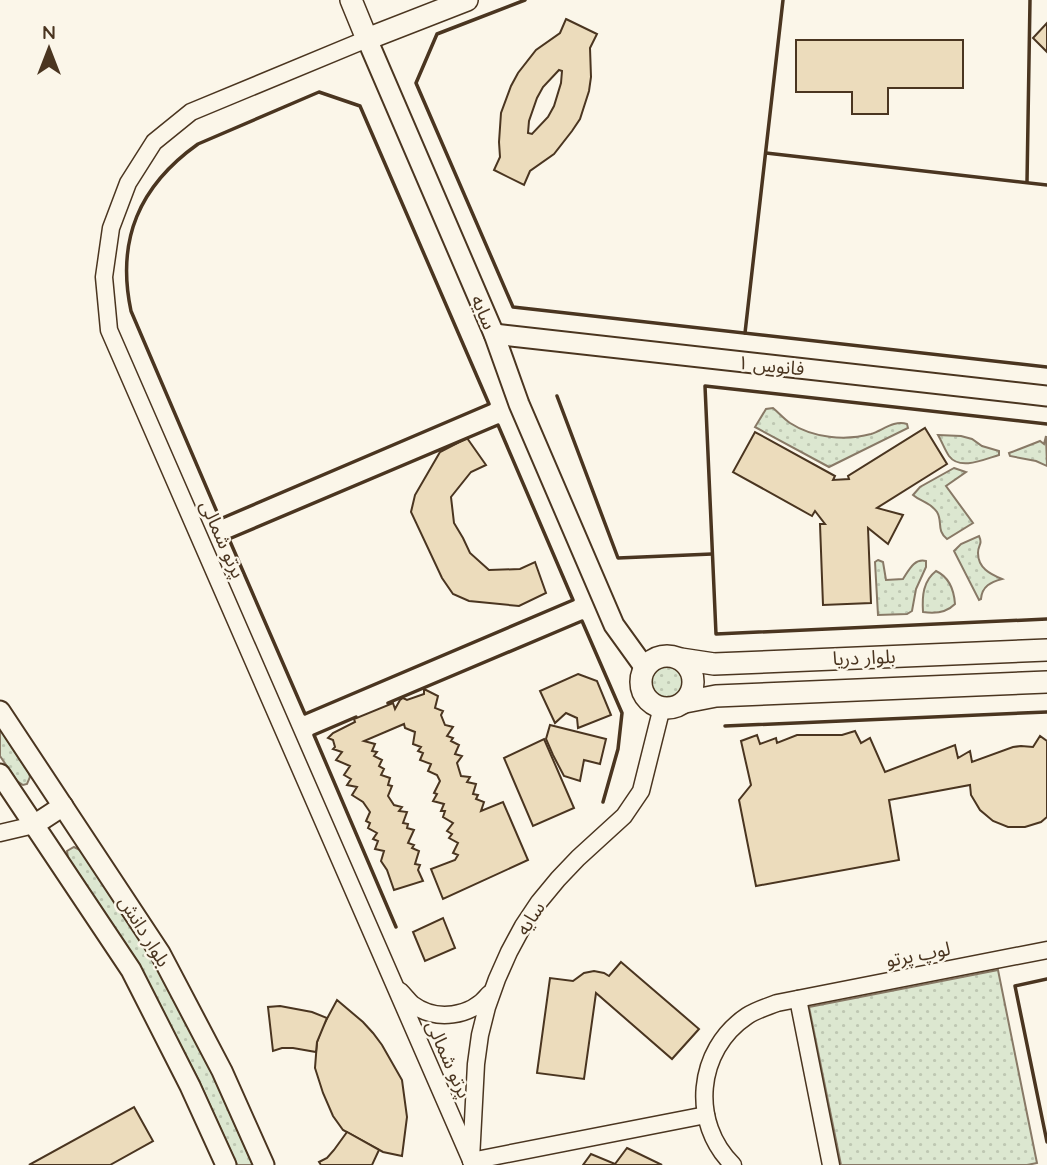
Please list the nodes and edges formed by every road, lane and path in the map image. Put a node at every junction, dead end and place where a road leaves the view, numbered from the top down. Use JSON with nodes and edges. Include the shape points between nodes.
{"nodes":[{"id":1,"x":351,"y":0,"type":"edge"},
{"id":2,"x":467,"y":0,"type":"edge"},
{"id":3,"x":367,"y":39,"type":"junction"},
{"id":4,"x":494,"y":334,"type":"junction"},
{"id":5,"x":1047,"y":396,"type":"edge"},
{"id":6,"x":1047,"y":650,"type":"edge"},
{"id":7,"x":681,"y":659,"type":"junction"},
{"id":8,"x":645,"y":668,"type":"junction"},
{"id":9,"x":1047,"y":682,"type":"edge"},
{"id":10,"x":685,"y":702,"type":"junction"},
{"id":11,"x":662,"y":707,"type":"junction"},
{"id":12,"x":0,"y":711,"type":"edge"},
{"id":13,"x":0,"y":774,"type":"edge"},
{"id":14,"x":63,"y":806,"type":"junction"},
{"id":15,"x":34,"y":825,"type":"junction"},
{"id":16,"x":0,"y":833,"type":"edge"},
{"id":17,"x":1047,"y":950,"type":"edge"},
{"id":18,"x":395,"y":986,"type":"junction"},
{"id":19,"x":493,"y":989,"type":"junction"},
{"id":20,"x":798,"y":999,"type":"junction"},
{"id":21,"x":706,"y":1115,"type":"junction"},
{"id":22,"x":472,"y":1163,"type":"edge"},
{"id":23,"x":226,"y":1165,"type":"edge"},
{"id":24,"x":264,"y":1165,"type":"edge"},
{"id":25,"x":733,"y":1165,"type":"edge"},
{"id":26,"x":831,"y":1165,"type":"edge"}],
"edges":[{"from":1,"to":3,"type":"main road","name":"سایه"},
{"from":2,"to":3,"type":"main road"},
{"from":3,"to":4,"type":"street","name":"سایه"},
{"from":3,"to":18,"type":"street","name":"پرتو شمالی","via":[[191,112],[154,142],[119,205],[104,277],[109,330]]},
{"from":4,"to":5,"type":"street","name":"فانوس ۱"},
{"from":4,"to":8,"type":"street","name":"سایه","via":[[519,404],[614,625]]},
{"from":6,"to":7,"type":"main road","name":"بلوار دریا","via":[[715,664]]},
{"from":7,"to":8,"type":"main road","via":[[665,655]]},
{"from":7,"to":10,"type":"main road","via":[[694,679]]},
{"from":8,"to":11,"type":"main road","via":[[643,692]]},
{"from":9,"to":10,"type":"main road","name":"بلوار دریا","via":[[716,696]]},
{"from":10,"to":11,"type":"main road"},
{"from":11,"to":19,"type":"street","name":"سایه","via":[[641,792],[624,816],[539,902]]},
{"from":12,"to":14,"type":"street","name":"بلوار دانش"},
{"from":13,"to":15,"type":"street","name":"بلوار دانش"},
{"from":14,"to":15,"type":"street"},
{"from":14,"to":24,"type":"street","name":"بلوار دانش","via":[[160,953],[222,1071]]},
{"from":15,"to":16,"type":"street"},
{"from":15,"to":23,"type":"street","name":"بلوار دانش","via":[[131,971]]},
{"from":17,"to":20,"type":"street","name":"لوپ پرتو"},
{"from":18,"to":19,"type":"street","via":[[412,1004],[450,1015],[475,1007]]},
{"from":18,"to":22,"type":"street","name":"پرتو شمالی"},
{"from":19,"to":22,"type":"street","name":"سایه","via":[[476,1064]]},
{"from":20,"to":21,"type":"street","name":"لوپ پرتو","via":[[762,1008],[724,1038],[705,1083]]},
{"from":20,"to":26,"type":"street"},
{"from":21,"to":22,"type":"street"},
{"from":21,"to":25,"type":"street","name":"لوپ پرتو","via":[[717,1146]]}]}
